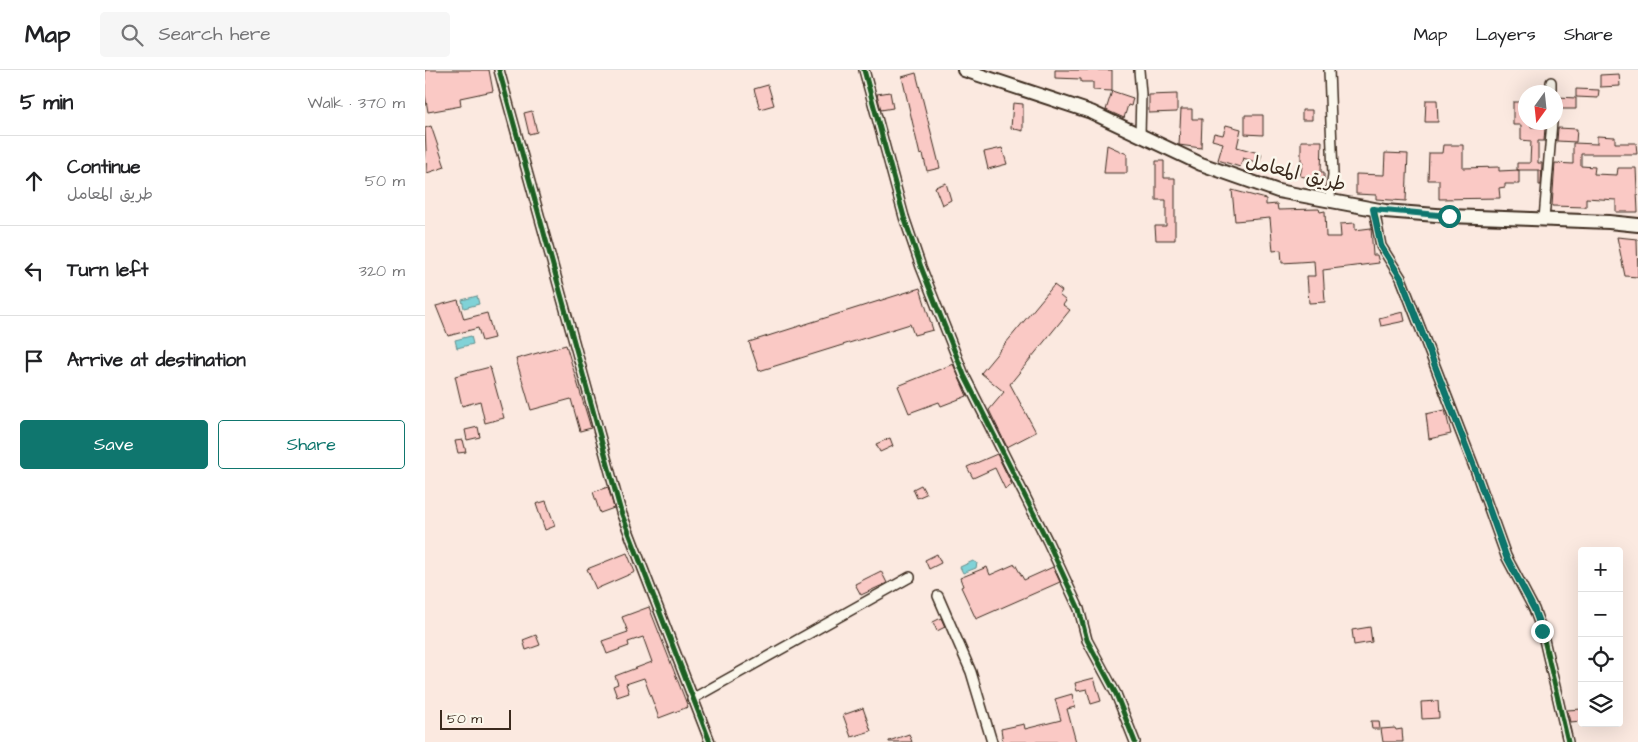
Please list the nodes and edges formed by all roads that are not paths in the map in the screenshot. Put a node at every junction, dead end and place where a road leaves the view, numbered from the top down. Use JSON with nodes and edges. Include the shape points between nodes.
{"nodes":[{"id":1,"x":499,"y":70,"type":"edge"},
{"id":2,"x":864,"y":70,"type":"edge"},
{"id":3,"x":965,"y":70,"type":"edge"},
{"id":4,"x":1139,"y":70,"type":"edge"},
{"id":5,"x":1329,"y":70,"type":"edge"},
{"id":6,"x":1552,"y":130,"type":"edge"},
{"id":7,"x":1139,"y":134,"type":"junction"},
{"id":8,"x":1329,"y":201,"type":"junction"},
{"id":9,"x":1373,"y":209,"type":"junction"},
{"id":10,"x":1544,"y":219,"type":"junction"},
{"id":11,"x":1638,"y":225,"type":"edge"},
{"id":12,"x":910,"y":577,"type":"dead end"},
{"id":13,"x":938,"y":596,"type":"dead end"},
{"id":14,"x":693,"y":699,"type":"junction"},
{"id":15,"x":710,"y":742,"type":"edge"},
{"id":16,"x":992,"y":742,"type":"edge"},
{"id":17,"x":1135,"y":742,"type":"edge"},
{"id":18,"x":1568,"y":742,"type":"edge"}],
"edges":[{"from":1,"to":14,"type":"street","via":[[621,512]]},
{"from":2,"to":17,"type":"street","via":[[904,217],[964,375],[1048,542],[1079,609],[1087,640],[1116,694]]},
{"from":3,"to":7,"type":"main road","name":"طريق المعامل","via":[[1073,105]]},
{"from":4,"to":7,"type":"street"},
{"from":5,"to":8,"type":"street","via":[[1333,175]]},
{"from":6,"to":10,"type":"street"},
{"from":7,"to":8,"type":"main road","name":"طريق المعامل","via":[[1201,164],[1243,179]]},
{"from":8,"to":9,"type":"main road","name":"طريق المعامل"},
{"from":9,"to":10,"type":"main road","name":"طريق المعامل","via":[[1449,216]]},
{"from":9,"to":18,"type":"street","via":[[1381,246],[1401,278],[1506,556],[1534,609]]},
{"from":10,"to":11,"type":"main road","name":"طريق المعامل"},
{"from":12,"to":14,"type":"street"},
{"from":13,"to":16,"type":"street","via":[[971,672]]},
{"from":14,"to":15,"type":"street"}]}
